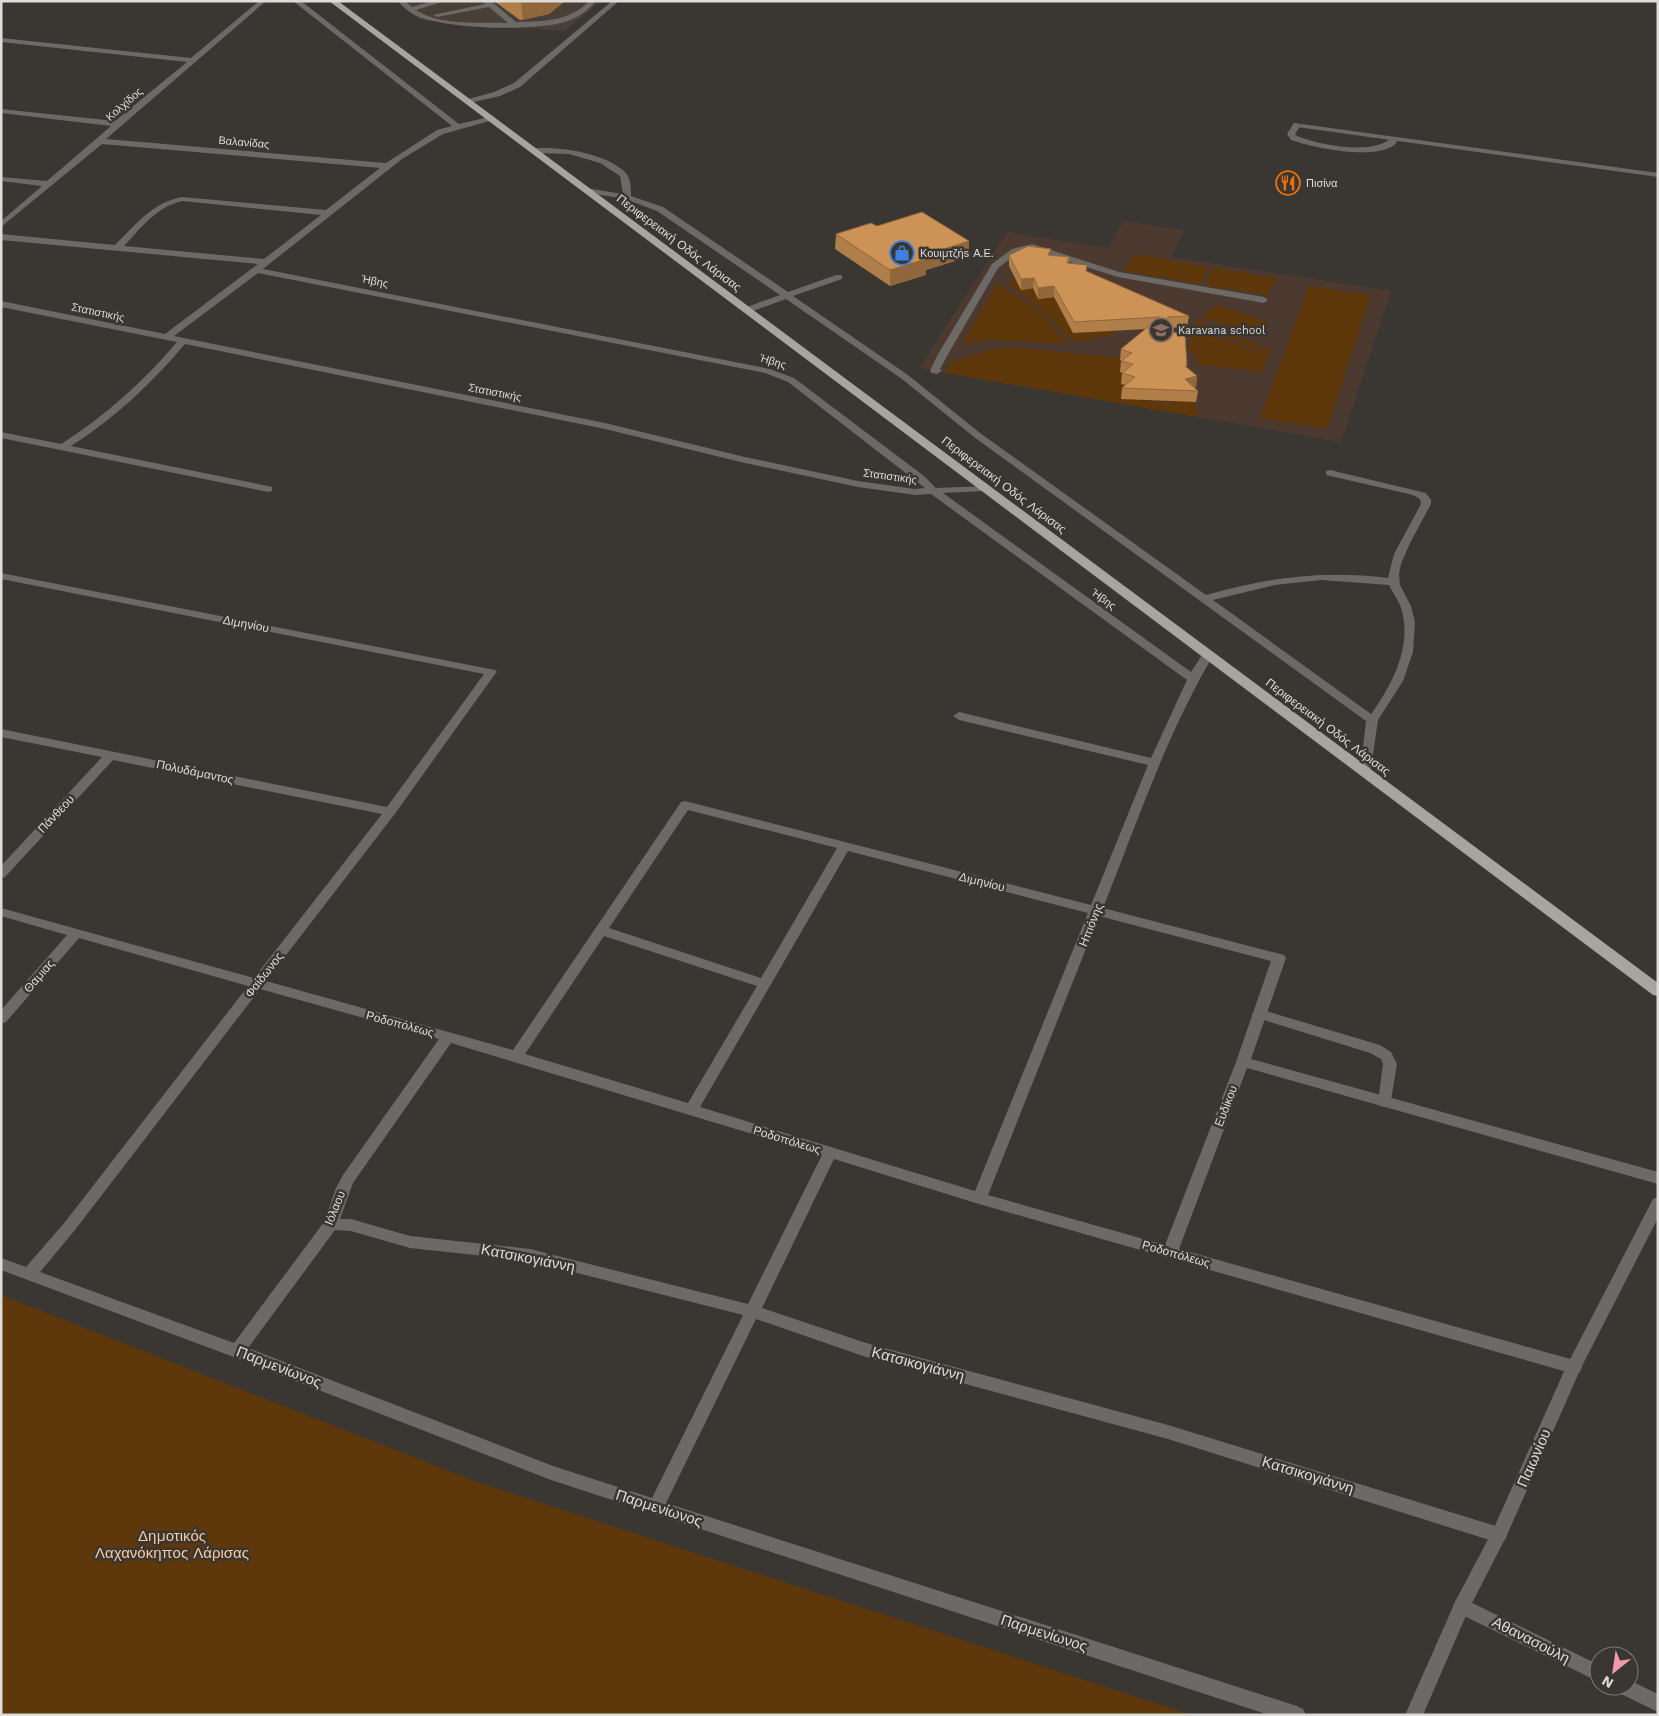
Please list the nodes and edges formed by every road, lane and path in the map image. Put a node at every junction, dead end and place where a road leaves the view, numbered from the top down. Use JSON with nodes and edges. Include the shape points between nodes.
{"nodes":[{"id":1,"x":263,"y":1,"type":"edge"},
{"id":2,"x":296,"y":1,"type":"edge"},
{"id":3,"x":334,"y":1,"type":"edge"},
{"id":4,"x":401,"y":1,"type":"edge"},
{"id":5,"x":442,"y":1,"type":"edge"},
{"id":6,"x":475,"y":1,"type":"edge"},
{"id":7,"x":594,"y":1,"type":"edge"},
{"id":8,"x":616,"y":1,"type":"edge"},
{"id":9,"x":414,"y":6,"type":"edge"},
{"id":10,"x":488,"y":6,"type":"edge"},
{"id":11,"x":434,"y":18,"type":"junction"},
{"id":12,"x":514,"y":24,"type":"junction"},
{"id":13,"x":1,"y":40,"type":"edge"},
{"id":14,"x":192,"y":60,"type":"junction"},
{"id":15,"x":468,"y":102,"type":"junction"},
{"id":16,"x":1,"y":111,"type":"edge"},
{"id":17,"x":490,"y":118,"type":"junction"},
{"id":18,"x":117,"y":124,"type":"junction"},
{"id":19,"x":457,"y":126,"type":"junction"},
{"id":20,"x":1395,"y":138,"type":"junction"},
{"id":21,"x":100,"y":141,"type":"junction"},
{"id":22,"x":533,"y":151,"type":"junction"},
{"id":23,"x":387,"y":166,"type":"junction"},
{"id":24,"x":1658,"y":174,"type":"edge"},
{"id":25,"x":1,"y":179,"type":"edge"},
{"id":26,"x":48,"y":184,"type":"junction"},
{"id":27,"x":586,"y":190,"type":"junction"},
{"id":28,"x":627,"y":197,"type":"junction"},
{"id":29,"x":328,"y":213,"type":"junction"},
{"id":30,"x":1,"y":225,"type":"edge"},
{"id":31,"x":1,"y":237,"type":"edge"},
{"id":32,"x":117,"y":248,"type":"junction"},
{"id":33,"x":266,"y":262,"type":"junction"},
{"id":34,"x":256,"y":270,"type":"junction"},
{"id":35,"x":839,"y":277,"type":"dead end"},
{"id":36,"x":788,"y":296,"type":"junction"},
{"id":37,"x":1264,"y":300,"type":"dead end"},
{"id":38,"x":1,"y":304,"type":"edge"},
{"id":39,"x":747,"y":310,"type":"junction"},
{"id":40,"x":166,"y":338,"type":"junction"},
{"id":41,"x":182,"y":342,"type":"junction"},
{"id":42,"x":936,"y":371,"type":"dead end"},
{"id":43,"x":1,"y":435,"type":"edge"},
{"id":44,"x":62,"y":448,"type":"junction"},
{"id":45,"x":1330,"y":473,"type":"dead end"},
{"id":46,"x":984,"y":488,"type":"junction"},
{"id":47,"x":268,"y":489,"type":"dead end"},
{"id":48,"x":935,"y":492,"type":"junction"},
{"id":49,"x":1,"y":576,"type":"edge"},
{"id":50,"x":1394,"y":582,"type":"junction"},
{"id":51,"x":1205,"y":599,"type":"junction"},
{"id":52,"x":1208,"y":654,"type":"junction"},
{"id":53,"x":491,"y":672,"type":"joint"},
{"id":54,"x":1193,"y":679,"type":"junction"},
{"id":55,"x":959,"y":716,"type":"dead end"},
{"id":56,"x":1372,"y":720,"type":"junction"},
{"id":57,"x":1,"y":733,"type":"edge"},
{"id":58,"x":112,"y":755,"type":"junction"},
{"id":59,"x":1155,"y":763,"type":"junction"},
{"id":60,"x":1366,"y":773,"type":"junction"},
{"id":61,"x":390,"y":812,"type":"junction"},
{"id":62,"x":844,"y":847,"type":"junction"},
{"id":63,"x":1,"y":874,"type":"edge"},
{"id":64,"x":1097,"y":911,"type":"junction"},
{"id":65,"x":1,"y":912,"type":"edge"},
{"id":66,"x":601,"y":930,"type":"junction"},
{"id":67,"x":76,"y":933,"type":"junction"},
{"id":68,"x":1279,"y":958,"type":"joint"},
{"id":69,"x":763,"y":983,"type":"junction"},
{"id":70,"x":257,"y":984,"type":"junction"},
{"id":71,"x":1658,"y":991,"type":"edge"},
{"id":72,"x":1259,"y":1014,"type":"junction"},
{"id":73,"x":1,"y":1019,"type":"edge"},
{"id":74,"x":448,"y":1037,"type":"junction"},
{"id":75,"x":516,"y":1056,"type":"junction"},
{"id":76,"x":1243,"y":1062,"type":"junction"},
{"id":77,"x":1385,"y":1102,"type":"junction"},
{"id":78,"x":691,"y":1110,"type":"junction"},
{"id":79,"x":830,"y":1153,"type":"junction"},
{"id":80,"x":1658,"y":1178,"type":"edge"},
{"id":81,"x":979,"y":1198,"type":"junction"},
{"id":82,"x":1658,"y":1203,"type":"edge"},
{"id":83,"x":331,"y":1224,"type":"junction"},
{"id":84,"x":1170,"y":1252,"type":"junction"},
{"id":85,"x":2,"y":1266,"type":"edge"},
{"id":86,"x":30,"y":1273,"type":"junction"},
{"id":87,"x":752,"y":1311,"type":"junction"},
{"id":88,"x":237,"y":1351,"type":"junction"},
{"id":89,"x":1574,"y":1367,"type":"junction"},
{"id":90,"x":656,"y":1507,"type":"junction"},
{"id":91,"x":1499,"y":1535,"type":"junction"},
{"id":92,"x":1462,"y":1606,"type":"junction"},
{"id":93,"x":1589,"y":1669,"type":"edge"},
{"id":94,"x":1639,"y":1694,"type":"edge"},
{"id":95,"x":1658,"y":1703,"type":"edge"},
{"id":96,"x":1296,"y":1715,"type":"edge"},
{"id":97,"x":1414,"y":1715,"type":"edge"}],
"edges":[{"from":1,"to":14,"type":"street","name":"Κολχίδος"},
{"from":2,"to":19,"type":"street"},
{"from":3,"to":15,"type":"highway","name":"Περιφερειακή Οδός Λάρισας"},
{"from":4,"to":9,"type":"street"},
{"from":5,"to":9,"type":"street"},
{"from":6,"to":10,"type":"street"},
{"from":7,"to":12,"type":"street","via":[[564,20]]},
{"from":8,"to":15,"type":"street","via":[[517,85]]},
{"from":9,"to":11,"type":"street","via":[[420,16]]},
{"from":10,"to":11,"type":"street"},
{"from":10,"to":12,"type":"street"},
{"from":11,"to":12,"type":"street"},
{"from":13,"to":14,"type":"street"},
{"from":14,"to":18,"type":"street","name":"Κολχίδος"},
{"from":15,"to":17,"type":"highway","name":"Περιφερειακή Οδός Λάρισας"},
{"from":16,"to":18,"type":"street"},
{"from":17,"to":19,"type":"street"},
{"from":17,"to":22,"type":"highway","name":"Περιφερειακή Οδός Λάρισας"},
{"from":18,"to":21,"type":"street","name":"Κολχίδος"},
{"from":19,"to":23,"type":"street","via":[[427,139]]},
{"from":20,"to":20,"type":"street","via":[[1297,125],[1291,134],[1302,141],[1378,150],[1391,145]]},
{"from":20,"to":24,"type":"street"},
{"from":21,"to":23,"type":"street","name":"Βαλανίδας"},
{"from":21,"to":26,"type":"street","name":"Κολχίδος"},
{"from":22,"to":27,"type":"highway","name":"Περιφερειακή Οδός Λάρισας"},
{"from":22,"to":28,"type":"street","via":[[569,152],[603,161],[622,175]]},
{"from":23,"to":29,"type":"street"},
{"from":25,"to":26,"type":"street"},
{"from":26,"to":30,"type":"street","name":"Κολχίδος"},
{"from":27,"to":28,"type":"street"},
{"from":27,"to":39,"type":"highway","name":"Περιφερειακή Οδός Λάρισας"},
{"from":28,"to":36,"type":"street","via":[[660,208]]},
{"from":29,"to":32,"type":"street","via":[[171,200],[157,209]]},
{"from":29,"to":33,"type":"street"},
{"from":31,"to":32,"type":"street"},
{"from":32,"to":33,"type":"street"},
{"from":33,"to":34,"type":"street"},
{"from":34,"to":40,"type":"street"},
{"from":34,"to":48,"type":"street","name":"Ήβης","via":[[767,371],[791,380]]},
{"from":35,"to":36,"type":"street"},
{"from":36,"to":39,"type":"street"},
{"from":36,"to":51,"type":"street","via":[[905,377],[977,435]]},
{"from":37,"to":42,"type":"street","via":[[1118,274],[1032,247],[1015,251],[995,266]]},
{"from":38,"to":40,"type":"street","name":"Στατιστικής"},
{"from":39,"to":46,"type":"highway","name":"Περιφερειακή Οδός Λάρισας"},
{"from":40,"to":41,"type":"street","name":"Στατιστικής"},
{"from":41,"to":44,"type":"street","via":[[124,404],[92,430]]},
{"from":41,"to":48,"type":"street","name":"Στατιστικής","via":[[605,426],[830,479],[891,490]]},
{"from":43,"to":44,"type":"street"},
{"from":44,"to":47,"type":"street"},
{"from":45,"to":50,"type":"street","via":[[1412,492],[1426,500],[1395,568]]},
{"from":46,"to":48,"type":"street","name":"Στατιστικής"},
{"from":46,"to":52,"type":"highway","name":"Περιφερειακή Οδός Λάρισας"},
{"from":48,"to":54,"type":"street","name":"Ήβης"},
{"from":49,"to":53,"type":"street","name":"Διμηνίου"},
{"from":50,"to":51,"type":"street","via":[[1329,576],[1291,579],[1243,587]]},
{"from":50,"to":56,"type":"street","via":[[1406,605],[1411,629],[1408,652],[1387,702]]},
{"from":51,"to":56,"type":"street"},
{"from":52,"to":54,"type":"street","name":"Ηπιόνης"},
{"from":52,"to":60,"type":"highway","name":"Περιφερειακή Οδός Λάρισας"},
{"from":53,"to":61,"type":"street","name":"Φαίδωνος"},
{"from":54,"to":59,"type":"street","name":"Ηπιόνης"},
{"from":55,"to":59,"type":"street"},
{"from":56,"to":60,"type":"street"},
{"from":57,"to":58,"type":"street","name":"Πολυδάμαντος"},
{"from":58,"to":61,"type":"street","name":"Πολυδάμαντος"},
{"from":58,"to":63,"type":"street","name":"Πάνθεου"},
{"from":59,"to":64,"type":"street","name":"Ηπιόνης"},
{"from":60,"to":71,"type":"highway","name":"Περιφερειακή Οδός Λάρισας"},
{"from":61,"to":70,"type":"street","name":"Φαίδωνος"},
{"from":62,"to":64,"type":"street","name":"Διμηνίου"},
{"from":62,"to":66,"type":"street","name":"Διμηνίου","via":[[685,805]]},
{"from":62,"to":69,"type":"street"},
{"from":64,"to":68,"type":"street","name":"Διμηνίου"},
{"from":64,"to":81,"type":"street","name":"Ηπιόνης"},
{"from":65,"to":67,"type":"street","name":"Ροδοπόλεως"},
{"from":66,"to":69,"type":"street"},
{"from":66,"to":75,"type":"street"},
{"from":67,"to":70,"type":"street","name":"Ροδοπόλεως"},
{"from":67,"to":73,"type":"street","name":"Θαμιας"},
{"from":68,"to":72,"type":"street","name":"Ευδίκου"},
{"from":69,"to":78,"type":"street"},
{"from":70,"to":74,"type":"street","name":"Ροδοπόλεως"},
{"from":70,"to":86,"type":"street","name":"Φαίδωνος"},
{"from":72,"to":76,"type":"street","name":"Ευδίκου"},
{"from":72,"to":77,"type":"street","via":[[1376,1049],[1386,1056],[1390,1064]]},
{"from":74,"to":75,"type":"street","name":"Ροδοπόλεως"},
{"from":74,"to":83,"type":"street","name":"Ιόλαου","via":[[348,1179]]},
{"from":75,"to":78,"type":"street","name":"Ροδοπόλεως"},
{"from":76,"to":77,"type":"street"},
{"from":76,"to":84,"type":"street","name":"Ευδίκου"},
{"from":77,"to":80,"type":"street"},
{"from":78,"to":79,"type":"street","name":"Ροδοπόλεως"},
{"from":79,"to":81,"type":"street","name":"Ροδοπόλεως"},
{"from":79,"to":87,"type":"street"},
{"from":81,"to":84,"type":"street","name":"Ροδοπόλεως"},
{"from":82,"to":89,"type":"street","name":"Παιωνίου"},
{"from":83,"to":87,"type":"street","name":"Κατσικογιάννη","via":[[410,1242],[530,1255]]},
{"from":83,"to":88,"type":"street","name":"Ιόλαου"},
{"from":84,"to":89,"type":"street","name":"Ροδοπόλεως"},
{"from":85,"to":86,"type":"street","name":"Παρμενίωνος"},
{"from":86,"to":88,"type":"street","name":"Παρμενίωνος"},
{"from":87,"to":90,"type":"street"},
{"from":87,"to":91,"type":"street","name":"Κατσικογιάννη","via":[[866,1350],[1168,1432]]},
{"from":88,"to":90,"type":"street","name":"Παρμενίωνος","via":[[552,1473]]},
{"from":89,"to":91,"type":"street","name":"Παιωνίου"},
{"from":90,"to":96,"type":"street","name":"Παρμενίωνος"},
{"from":91,"to":92,"type":"street","name":"Παιωνίου"},
{"from":92,"to":93,"type":"street","name":"Αθανασούλη"},
{"from":92,"to":97,"type":"street","name":"Παιωνίου"},
{"from":94,"to":95,"type":"street"}]}
